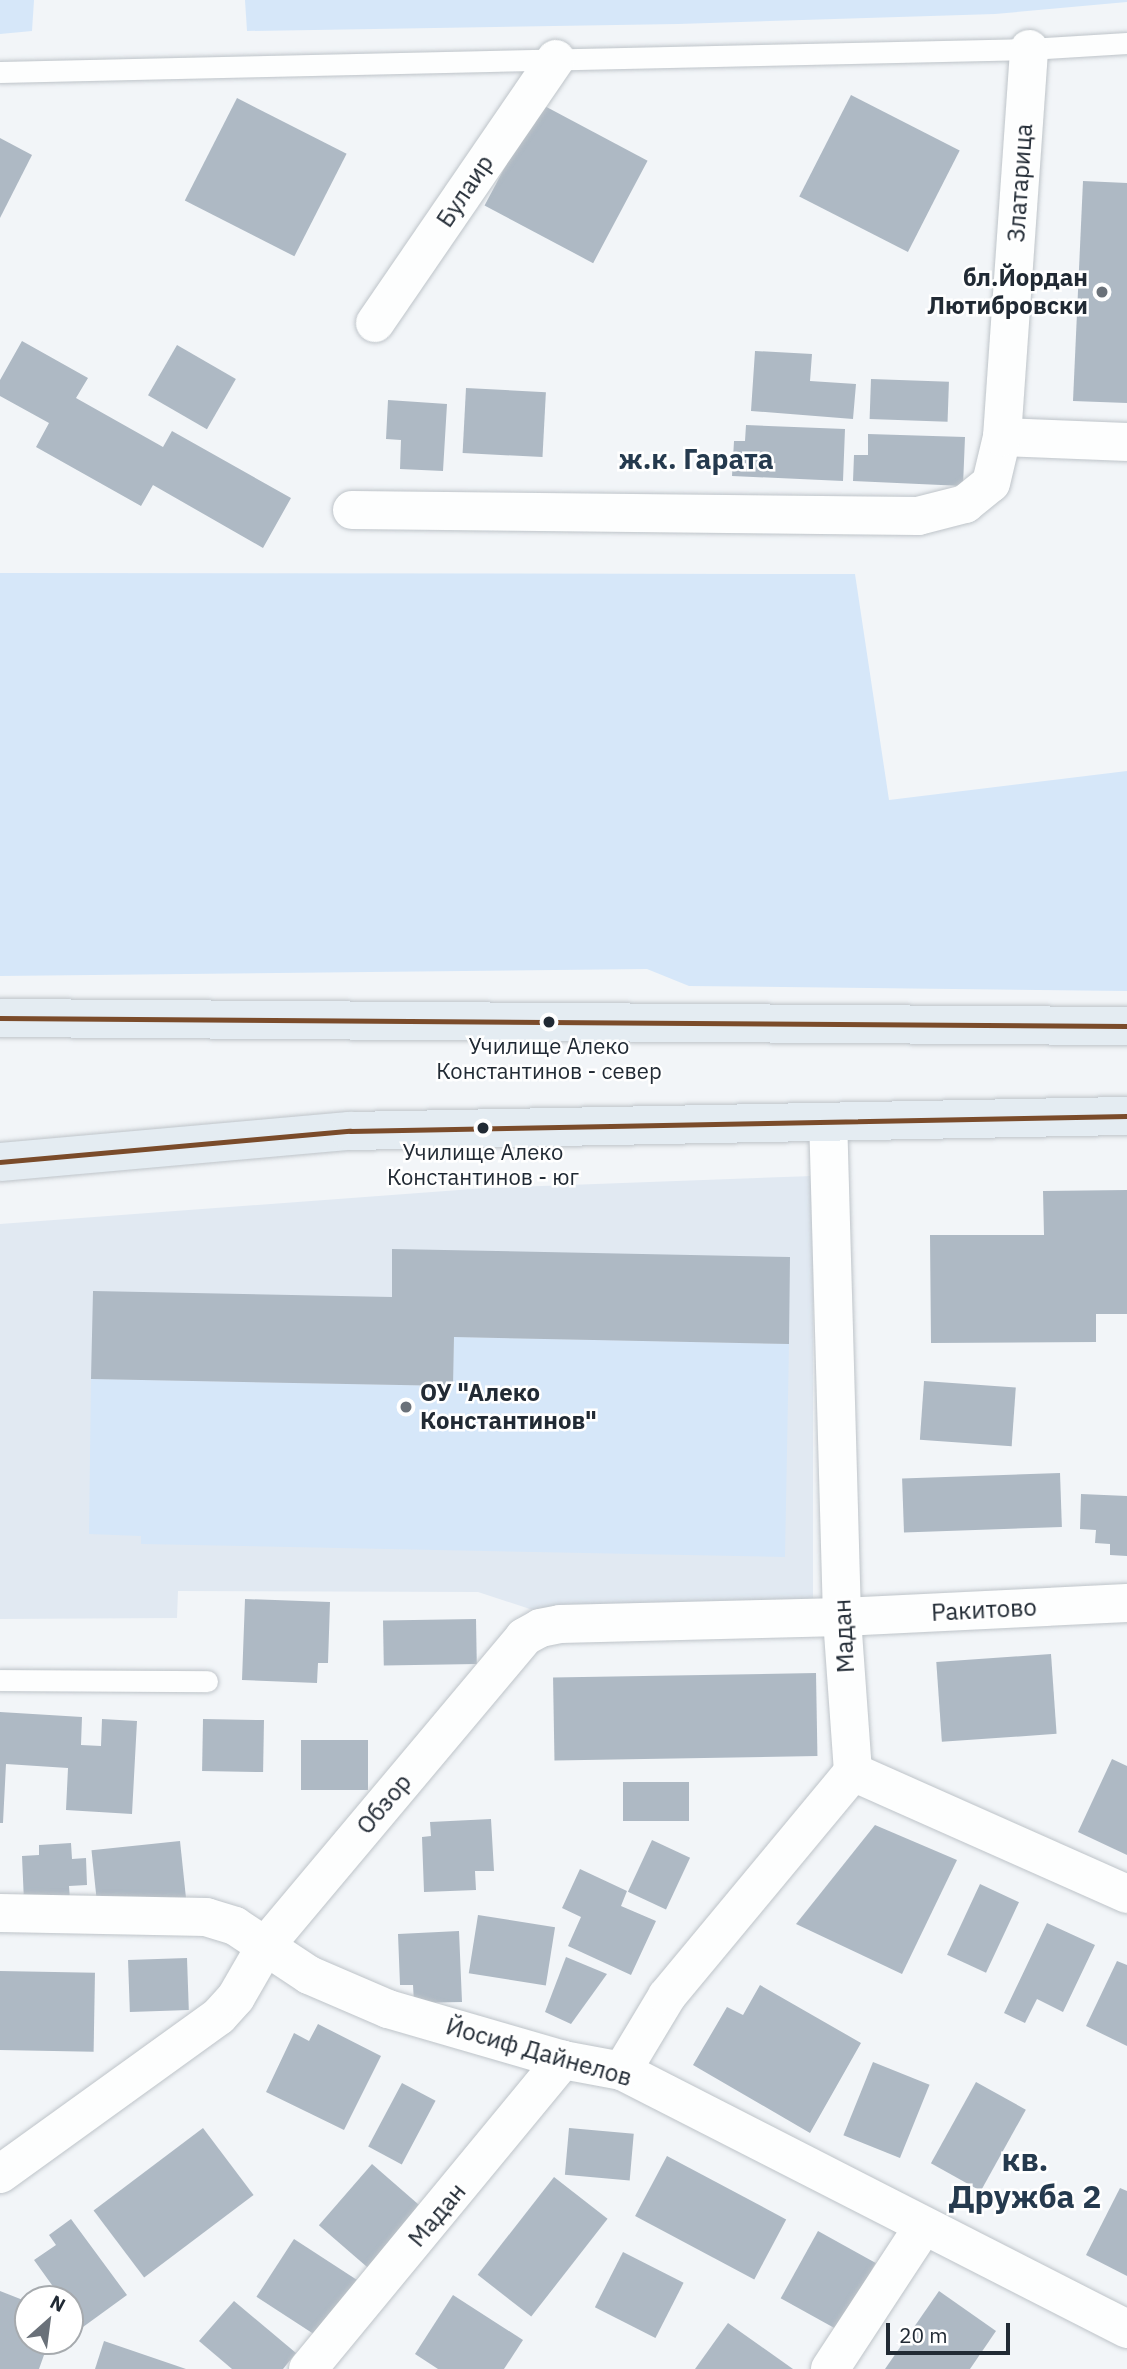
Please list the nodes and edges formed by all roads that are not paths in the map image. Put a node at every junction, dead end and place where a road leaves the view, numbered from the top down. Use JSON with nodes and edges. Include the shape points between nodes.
{"nodes":[{"id":1,"x":1127,"y":43,"type":"edge"},
{"id":2,"x":1029,"y":50,"type":"junction"},
{"id":3,"x":556,"y":59,"type":"junction"},
{"id":4,"x":0,"y":72,"type":"edge"},
{"id":5,"x":375,"y":323,"type":"dead end"},
{"id":6,"x":1002,"y":437,"type":"junction"},
{"id":7,"x":1127,"y":442,"type":"edge"},
{"id":8,"x":352,"y":510,"type":"dead end"},
{"id":9,"x":0,"y":1018,"type":"edge"},
{"id":10,"x":1127,"y":1026,"type":"edge"},
{"id":11,"x":1127,"y":1116,"type":"edge"},
{"id":12,"x":828,"y":1122,"type":"junction"},
{"id":13,"x":0,"y":1162,"type":"edge"},
{"id":14,"x":1127,"y":1603,"type":"edge"},
{"id":15,"x":842,"y":1616,"type":"junction"},
{"id":16,"x":0,"y":1680,"type":"edge"},
{"id":17,"x":207,"y":1681,"type":"dead end"},
{"id":18,"x":853,"y":1772,"type":"junction"},
{"id":19,"x":1127,"y":1894,"type":"edge"},
{"id":20,"x":0,"y":1913,"type":"edge"},
{"id":21,"x":266,"y":1945,"type":"junction"},
{"id":22,"x":564,"y":2060,"type":"junction"},
{"id":23,"x":622,"y":2071,"type":"junction"},
{"id":24,"x":0,"y":2174,"type":"edge"},
{"id":25,"x":923,"y":2227,"type":"junction"},
{"id":26,"x":1127,"y":2329,"type":"edge"},
{"id":27,"x":308,"y":2369,"type":"edge"},
{"id":28,"x":830,"y":2369,"type":"edge"}],
"edges":[{"from":1,"to":2,"type":"lane"},
{"from":2,"to":3,"type":"lane"},
{"from":2,"to":6,"type":"street","name":"Златарица"},
{"from":3,"to":4,"type":"lane"},
{"from":3,"to":5,"type":"street","name":"Булаир"},
{"from":6,"to":7,"type":"street"},
{"from":6,"to":8,"type":"street","name":"Златарица","via":[[991,483],[965,504],[918,516]]},
{"from":9,"to":10,"type":"highway"},
{"from":11,"to":12,"type":"highway"},
{"from":12,"to":13,"type":"highway","via":[[350,1131]]},
{"from":12,"to":15,"type":"street","name":"Мадан"},
{"from":14,"to":15,"type":"street","name":"Ракитово"},
{"from":15,"to":18,"type":"street","name":"Мадан"},
{"from":15,"to":21,"type":"street","name":"Обзор","via":[[560,1624],[524,1637]]},
{"from":16,"to":17,"type":"lane"},
{"from":18,"to":19,"type":"street"},
{"from":18,"to":23,"type":"street","via":[[667,1996]]},
{"from":20,"to":21,"type":"street","name":"Йосиф Дайнелов","via":[[206,1917],[235,1926]]},
{"from":21,"to":22,"type":"street","name":"Йосиф Дайнелов","via":[[309,1975],[358,1998]]},
{"from":21,"to":24,"type":"street","name":"Обзор","via":[[236,1997],[219,2016]]},
{"from":22,"to":23,"type":"street","name":"Йосиф Дайнелов"},
{"from":22,"to":27,"type":"street","name":"Мадан"},
{"from":23,"to":25,"type":"street","name":"Йосиф Дайнелов"},
{"from":25,"to":26,"type":"street","name":"Йосиф Дайнелов"},
{"from":25,"to":28,"type":"street"}]}
